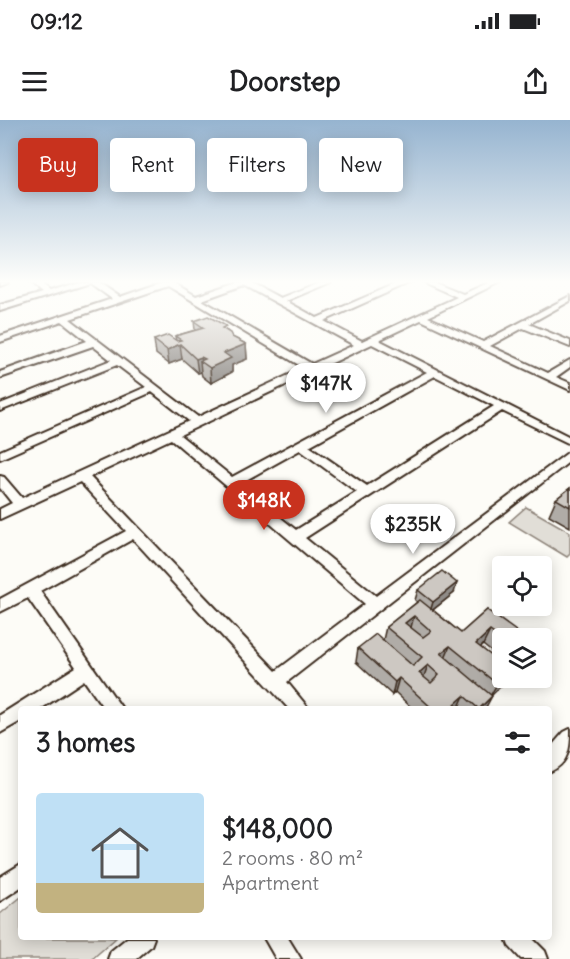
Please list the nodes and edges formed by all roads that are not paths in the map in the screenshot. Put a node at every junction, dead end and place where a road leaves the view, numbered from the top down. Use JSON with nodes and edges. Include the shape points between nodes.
{"nodes":[{"id":1,"x":54,"y":321,"type":"edge"},
{"id":2,"x":67,"y":321,"type":"edge"},
{"id":3,"x":233,"y":321,"type":"edge"},
{"id":4,"x":317,"y":321,"type":"edge"},
{"id":5,"x":412,"y":321,"type":"edge"},
{"id":6,"x":430,"y":321,"type":"edge"},
{"id":7,"x":527,"y":321,"type":"edge"},
{"id":8,"x":522,"y":324,"type":"junction"},
{"id":9,"x":0,"y":339,"type":"edge"},
{"id":10,"x":93,"y":342,"type":"junction"},
{"id":11,"x":367,"y":342,"type":"junction"},
{"id":12,"x":570,"y":344,"type":"edge"},
{"id":13,"x":483,"y":346,"type":"junction"},
{"id":14,"x":118,"y":361,"type":"junction"},
{"id":15,"x":570,"y":363,"type":"edge"},
{"id":16,"x":311,"y":368,"type":"junction"},
{"id":17,"x":435,"y":372,"type":"junction"},
{"id":18,"x":0,"y":375,"type":"edge"},
{"id":19,"x":549,"y":377,"type":"junction"},
{"id":20,"x":570,"y":387,"type":"edge"},
{"id":21,"x":152,"y":388,"type":"junction"},
{"id":22,"x":502,"y":406,"type":"junction"},
{"id":23,"x":0,"y":408,"type":"edge"},
{"id":24,"x":197,"y":422,"type":"junction"},
{"id":25,"x":172,"y":434,"type":"junction"},
{"id":26,"x":570,"y":441,"type":"edge"},
{"id":27,"x":300,"y":445,"type":"junction"},
{"id":28,"x":0,"y":455,"type":"edge"},
{"id":29,"x":570,"y":455,"type":"edge"},
{"id":30,"x":81,"y":475,"type":"junction"},
{"id":31,"x":0,"y":480,"type":"edge"},
{"id":32,"x":231,"y":483,"type":"junction"},
{"id":33,"x":366,"y":492,"type":"junction"},
{"id":34,"x":20,"y":504,"type":"junction"},
{"id":35,"x":0,"y":514,"type":"edge"},
{"id":36,"x":135,"y":532,"type":"junction"},
{"id":37,"x":296,"y":537,"type":"junction"},
{"id":38,"x":31,"y":590,"type":"junction"},
{"id":39,"x":375,"y":604,"type":"junction"},
{"id":40,"x":0,"y":606,"type":"edge"},
{"id":41,"x":87,"y":669,"type":"junction"},
{"id":42,"x":276,"y":681,"type":"junction"},
{"id":43,"x":28,"y":706,"type":"edge"},
{"id":44,"x":112,"y":706,"type":"edge"},
{"id":45,"x":298,"y":706,"type":"edge"},
{"id":46,"x":18,"y":713,"type":"edge"},
{"id":47,"x":0,"y":725,"type":"edge"},
{"id":48,"x":567,"y":747,"type":"edge"},
{"id":49,"x":552,"y":760,"type":"edge"},
{"id":50,"x":18,"y":876,"type":"edge"},
{"id":51,"x":0,"y":890,"type":"edge"},
{"id":52,"x":141,"y":940,"type":"edge"},
{"id":53,"x":277,"y":940,"type":"edge"},
{"id":54,"x":519,"y":940,"type":"edge"},
{"id":55,"x":119,"y":959,"type":"edge"},
{"id":56,"x":291,"y":959,"type":"edge"},
{"id":57,"x":537,"y":959,"type":"edge"}],
"edges":[{"from":1,"to":9,"type":"street"},
{"from":2,"to":10,"type":"street"},
{"from":3,"to":16,"type":"street"},
{"from":4,"to":11,"type":"street"},
{"from":5,"to":11,"type":"street"},
{"from":6,"to":13,"type":"street"},
{"from":7,"to":8,"type":"street"},
{"from":8,"to":12,"type":"street"},
{"from":8,"to":13,"type":"street"},
{"from":10,"to":14,"type":"street"},
{"from":10,"to":18,"type":"street"},
{"from":11,"to":16,"type":"street"},
{"from":11,"to":17,"type":"street"},
{"from":13,"to":19,"type":"street"},
{"from":14,"to":21,"type":"street"},
{"from":14,"to":23,"type":"street"},
{"from":15,"to":19,"type":"street"},
{"from":16,"to":24,"type":"street"},
{"from":17,"to":22,"type":"street"},
{"from":17,"to":27,"type":"street"},
{"from":19,"to":20,"type":"street"},
{"from":21,"to":24,"type":"street"},
{"from":21,"to":28,"type":"street"},
{"from":22,"to":26,"type":"street"},
{"from":22,"to":33,"type":"street"},
{"from":24,"to":25,"type":"street"},
{"from":25,"to":30,"type":"street"},
{"from":25,"to":32,"type":"street"},
{"from":27,"to":32,"type":"street"},
{"from":27,"to":33,"type":"street"},
{"from":29,"to":39,"type":"street"},
{"from":30,"to":34,"type":"street"},
{"from":30,"to":36,"type":"street"},
{"from":31,"to":34,"type":"street"},
{"from":32,"to":37,"type":"street"},
{"from":33,"to":37,"type":"street"},
{"from":34,"to":35,"type":"street"},
{"from":36,"to":38,"type":"street"},
{"from":36,"to":42,"type":"street"},
{"from":37,"to":39,"type":"street"},
{"from":38,"to":40,"type":"street"},
{"from":38,"to":41,"type":"street"},
{"from":39,"to":42,"type":"street"},
{"from":41,"to":43,"type":"street"},
{"from":41,"to":44,"type":"street"},
{"from":42,"to":45,"type":"street"},
{"from":46,"to":47,"type":"street"},
{"from":48,"to":49,"type":"street"},
{"from":50,"to":51,"type":"street"},
{"from":52,"to":55,"type":"street"},
{"from":53,"to":56,"type":"street"},
{"from":54,"to":57,"type":"street"}]}
